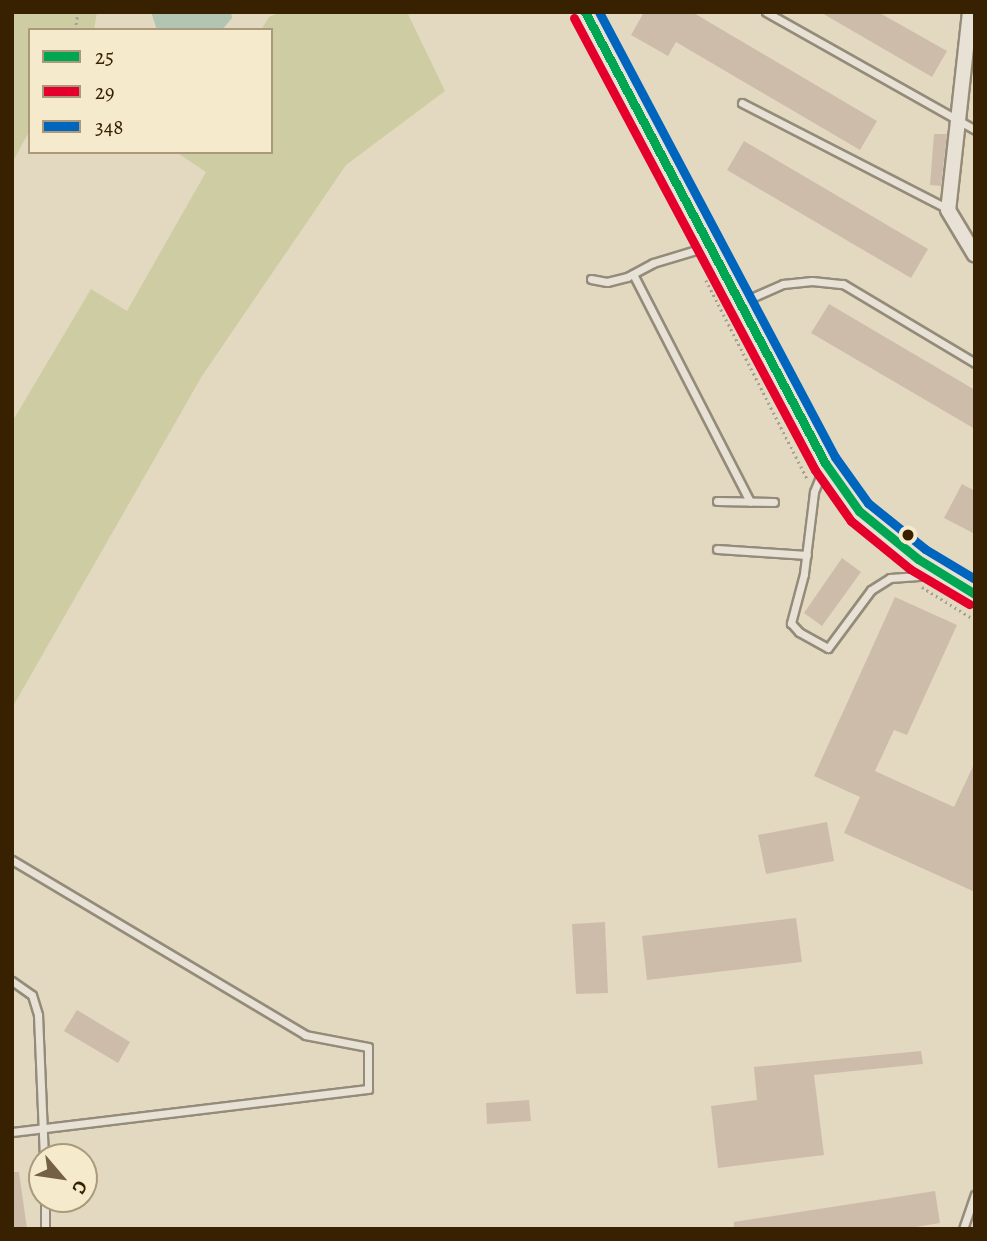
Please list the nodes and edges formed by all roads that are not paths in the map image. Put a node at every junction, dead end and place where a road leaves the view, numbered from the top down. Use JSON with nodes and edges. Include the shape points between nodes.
{"nodes":[{"id":1,"x":584,"y":12,"type":"edge"},
{"id":2,"x":766,"y":12,"type":"edge"},
{"id":3,"x":970,"y":12,"type":"edge"},
{"id":4,"x":742,"y":103,"type":"dead end"},
{"id":5,"x":959,"y":120,"type":"junction"},
{"id":6,"x":975,"y":130,"type":"edge"},
{"id":7,"x":948,"y":210,"type":"junction"},
{"id":8,"x":710,"y":246,"type":"junction"},
{"id":9,"x":975,"y":255,"type":"edge"},
{"id":10,"x":633,"y":274,"type":"junction"},
{"id":11,"x":591,"y":279,"type":"dead end"},
{"id":12,"x":740,"y":303,"type":"junction"},
{"id":13,"x":975,"y":363,"type":"edge"},
{"id":14,"x":825,"y":463,"type":"junction"},
{"id":15,"x":717,"y":501,"type":"dead end"},
{"id":16,"x":750,"y":502,"type":"junction"},
{"id":17,"x":774,"y":502,"type":"dead end"},
{"id":18,"x":717,"y":548,"type":"dead end"},
{"id":19,"x":807,"y":555,"type":"junction"},
{"id":20,"x":941,"y":575,"type":"junction"},
{"id":21,"x":975,"y":594,"type":"edge"},
{"id":22,"x":12,"y":860,"type":"edge"},
{"id":23,"x":12,"y":981,"type":"edge"},
{"id":24,"x":44,"y":1128,"type":"junction"},
{"id":25,"x":12,"y":1132,"type":"edge"},
{"id":26,"x":44,"y":1143,"type":"edge"},
{"id":27,"x":975,"y":1195,"type":"edge"},
{"id":28,"x":963,"y":1229,"type":"edge"}],
"edges":[{"from":1,"to":8,"type":"main road"},
{"from":2,"to":5,"type":"lane"},
{"from":3,"to":5,"type":"street"},
{"from":4,"to":7,"type":"lane"},
{"from":5,"to":6,"type":"lane"},
{"from":5,"to":7,"type":"street"},
{"from":7,"to":9,"type":"street"},
{"from":8,"to":10,"type":"lane","via":[[653,263]]},
{"from":8,"to":12,"type":"main road"},
{"from":10,"to":11,"type":"lane","via":[[607,282]]},
{"from":10,"to":16,"type":"lane"},
{"from":12,"to":13,"type":"lane","via":[[783,285],[812,281],[843,284]]},
{"from":12,"to":14,"type":"main road"},
{"from":14,"to":19,"type":"lane","via":[[814,492]]},
{"from":14,"to":20,"type":"main road","via":[[859,510]]},
{"from":15,"to":16,"type":"lane"},
{"from":16,"to":17,"type":"lane"},
{"from":18,"to":19,"type":"lane"},
{"from":19,"to":20,"type":"lane","via":[[791,623],[828,648],[871,590],[904,576]]},
{"from":20,"to":21,"type":"main road"},
{"from":22,"to":24,"type":"lane","via":[[305,1035],[368,1047],[368,1089]]},
{"from":23,"to":24,"type":"lane","via":[[32,995],[37,1015]]},
{"from":24,"to":25,"type":"lane"},
{"from":24,"to":26,"type":"lane"},
{"from":27,"to":28,"type":"lane"}]}
